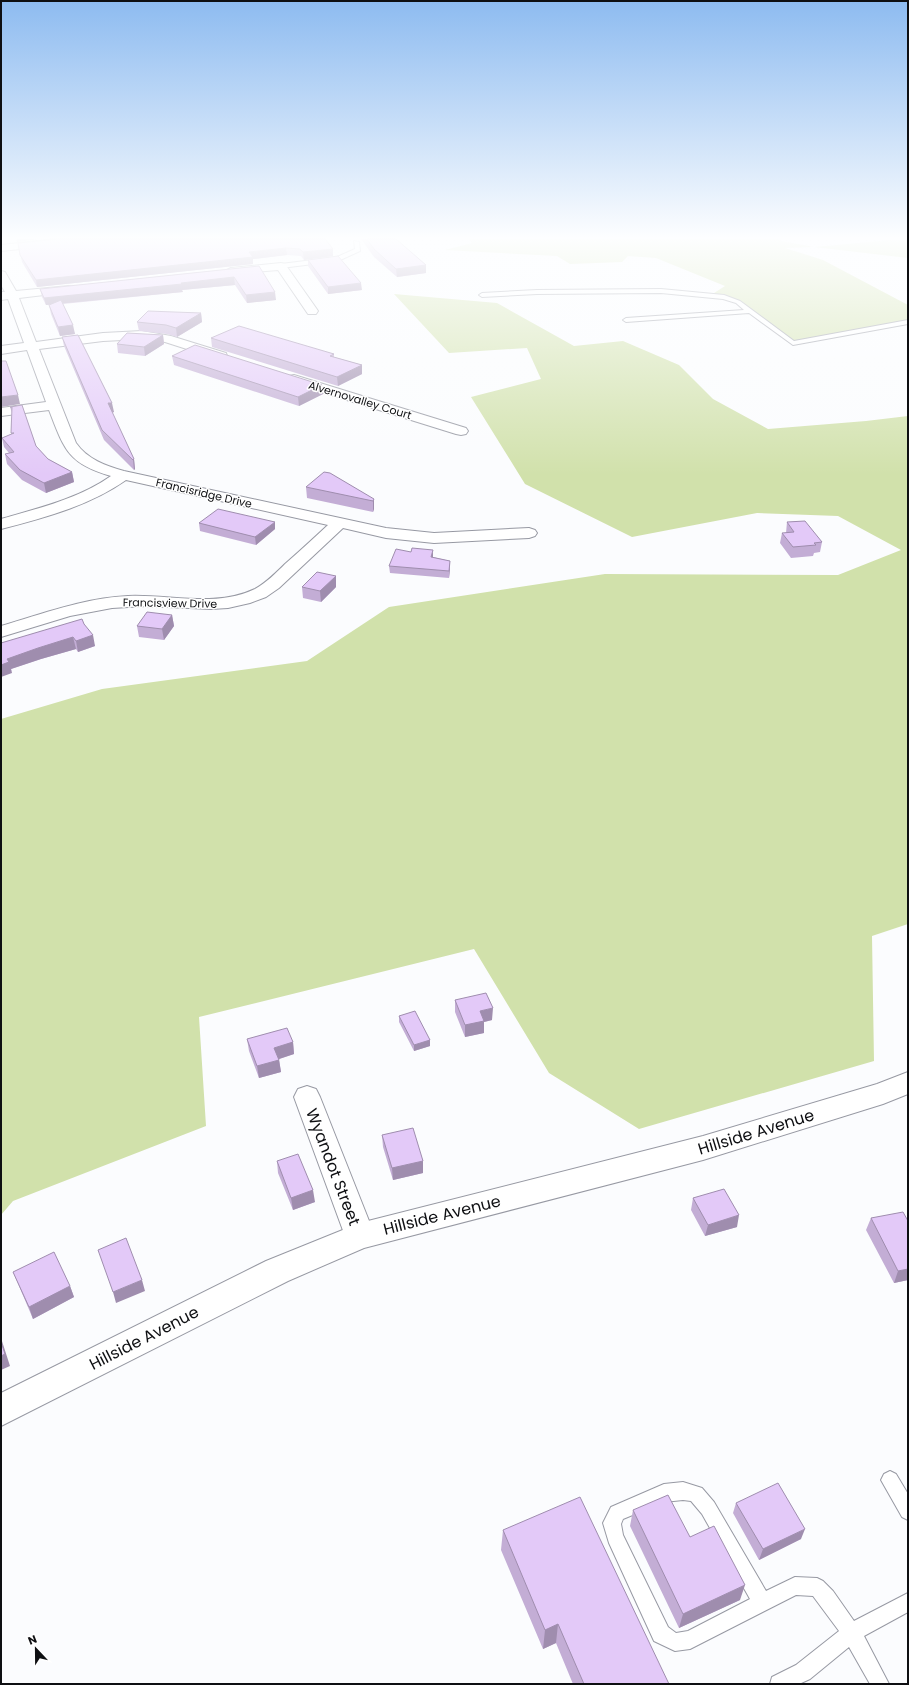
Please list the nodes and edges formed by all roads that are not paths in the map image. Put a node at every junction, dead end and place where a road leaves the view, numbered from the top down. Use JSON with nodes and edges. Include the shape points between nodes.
{"nodes":[{"id":1,"x":18,"y":318,"type":"edge"},
{"id":2,"x":658,"y":318,"type":"edge"},
{"id":3,"x":758,"y":318,"type":"edge"},
{"id":4,"x":626,"y":320,"type":"dead end"},
{"id":5,"x":908,"y":322,"type":"edge"},
{"id":6,"x":32,"y":346,"type":"junction"},
{"id":7,"x":1,"y":350,"type":"edge"},
{"id":8,"x":232,"y":360,"type":"edge"},
{"id":9,"x":285,"y":376,"type":"edge"},
{"id":10,"x":54,"y":405,"type":"junction"},
{"id":11,"x":1,"y":412,"type":"edge"},
{"id":12,"x":460,"y":431,"type":"dead end"},
{"id":13,"x":123,"y":475,"type":"junction"},
{"id":14,"x":339,"y":523,"type":"junction"},
{"id":15,"x":1,"y":524,"type":"edge"},
{"id":16,"x":528,"y":533,"type":"dead end"},
{"id":17,"x":1,"y":632,"type":"edge"},
{"id":18,"x":908,"y":1083,"type":"edge"},
{"id":19,"x":307,"y":1097,"type":"dead end"},
{"id":20,"x":360,"y":1236,"type":"junction"},
{"id":21,"x":1,"y":1410,"type":"edge"},
{"id":22,"x":890,"y":1480,"type":"dead end"},
{"id":23,"x":908,"y":1511,"type":"edge"},
{"id":24,"x":762,"y":1602,"type":"junction"},
{"id":25,"x":908,"y":1602,"type":"edge"},
{"id":26,"x":851,"y":1632,"type":"junction"},
{"id":27,"x":780,"y":1684,"type":"edge"},
{"id":28,"x":880,"y":1684,"type":"edge"}],
"edges":[{"from":1,"to":6,"type":"street","name":"Francisridge Drive"},
{"from":2,"to":4,"type":"lane"},
{"from":3,"to":5,"type":"lane","via":[[793,343]]},
{"from":6,"to":7,"type":"street"},
{"from":6,"to":8,"type":"street","via":[[115,336],[142,336],[167,339]]},
{"from":6,"to":10,"type":"street","name":"Francisridge Drive"},
{"from":9,"to":12,"type":"street","name":"Alvernovalley Court"},
{"from":10,"to":11,"type":"street"},
{"from":10,"to":13,"type":"street","name":"Francisridge Drive","via":[[69,443],[77,455],[95,466]]},
{"from":13,"to":14,"type":"street","name":"Francisridge Drive"},
{"from":13,"to":15,"type":"street","via":[[103,489],[77,500]]},
{"from":14,"to":16,"type":"street","name":"Francisridge Drive","via":[[386,533],[434,538]]},
{"from":14,"to":17,"type":"street","name":"Francisview Drive","via":[[270,587],[248,598],[202,606],[150,601],[104,604],[74,610]]},
{"from":18,"to":20,"type":"street","name":"Hillside Avenue","via":[[703,1148]]},
{"from":19,"to":20,"type":"street","name":"Wyandot Street"},
{"from":20,"to":21,"type":"street","name":"Hillside Avenue","via":[[277,1271]]},
{"from":22,"to":23,"type":"lane"},
{"from":24,"to":24,"type":"lane","via":[[690,1640],[675,1642],[661,1634],[615,1537],[612,1523],[616,1512],[664,1493],[683,1491],[696,1494],[708,1508]]},
{"from":24,"to":26,"type":"lane","via":[[795,1586],[816,1587],[831,1602]]},
{"from":25,"to":26,"type":"lane"},
{"from":26,"to":27,"type":"lane","via":[[803,1672]]},
{"from":26,"to":28,"type":"lane"}]}
